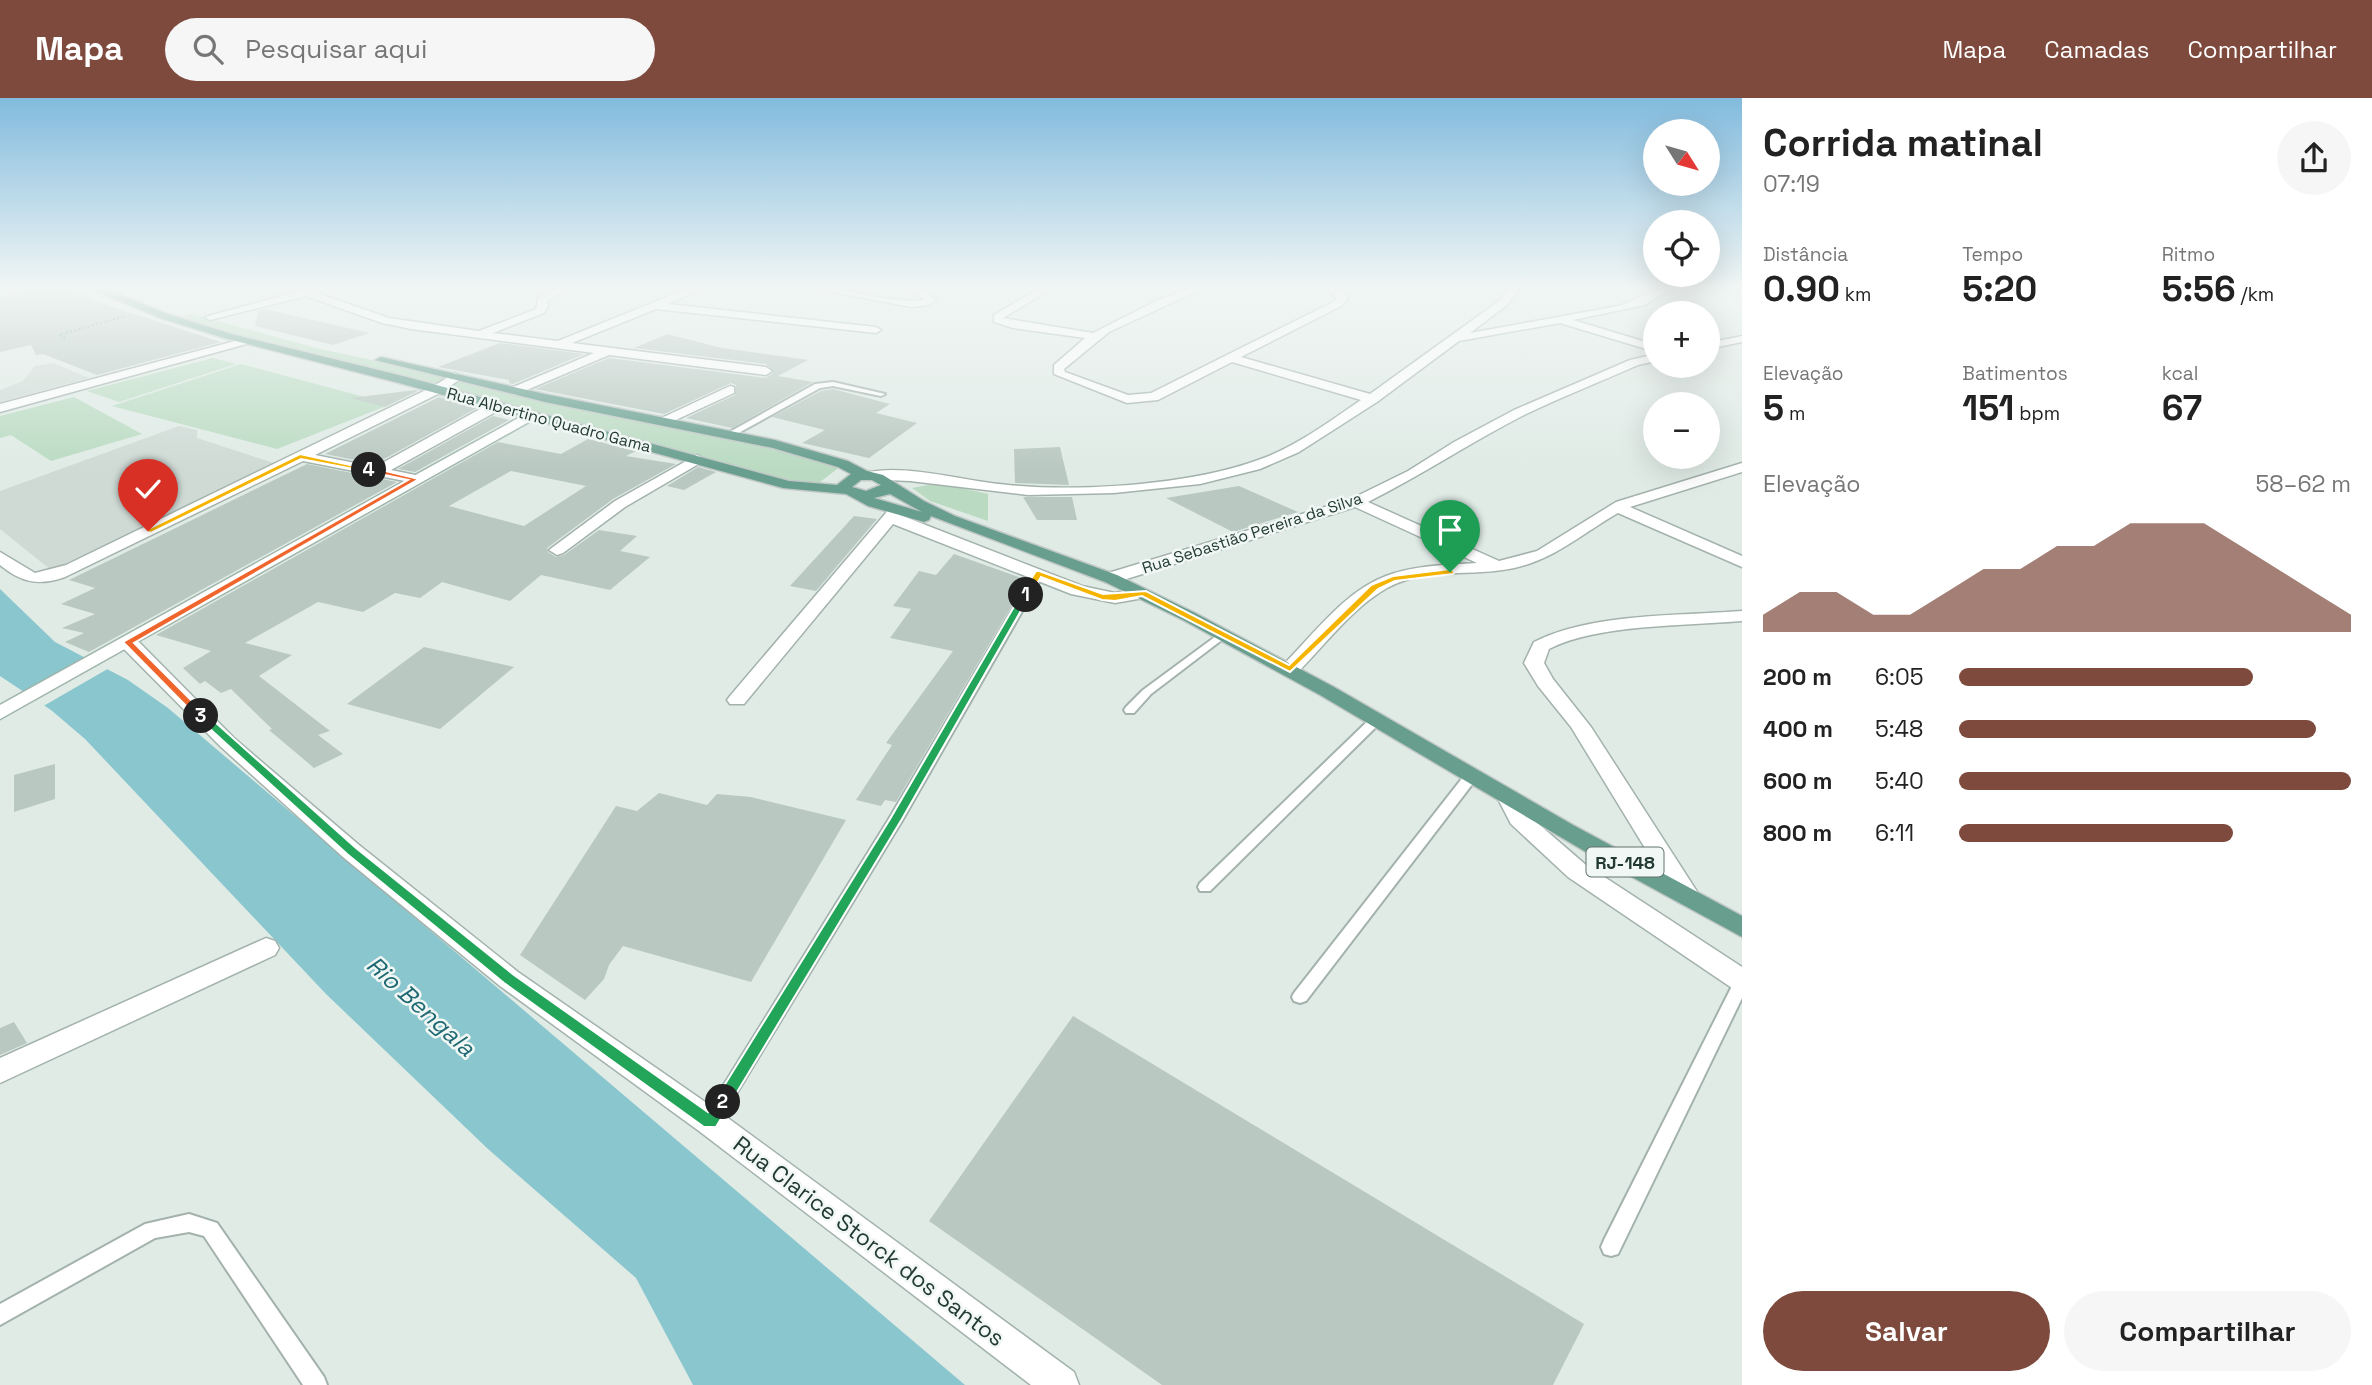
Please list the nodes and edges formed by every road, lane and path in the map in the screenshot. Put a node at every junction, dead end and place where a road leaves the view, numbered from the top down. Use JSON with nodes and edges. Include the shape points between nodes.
{"nodes":[{"id":1,"x":220,"y":348,"type":"edge"},
{"id":2,"x":273,"y":348,"type":"edge"},
{"id":3,"x":332,"y":348,"type":"edge"},
{"id":4,"x":594,"y":348,"type":"edge"},
{"id":5,"x":1079,"y":348,"type":"edge"},
{"id":6,"x":1251,"y":348,"type":"edge"},
{"id":7,"x":1443,"y":348,"type":"edge"},
{"id":8,"x":610,"y":350,"type":"junction"},
{"id":9,"x":1231,"y":358,"type":"junction"},
{"id":10,"x":1643,"y":360,"type":"edge"},
{"id":11,"x":766,"y":371,"type":"dead end"},
{"id":12,"x":455,"y":377,"type":"junction"},
{"id":13,"x":436,"y":390,"type":"junction"},
{"id":14,"x":730,"y":390,"type":"dead end"},
{"id":15,"x":515,"y":391,"type":"junction"},
{"id":16,"x":881,"y":394,"type":"dead end"},
{"id":17,"x":1373,"y":399,"type":"junction"},
{"id":18,"x":496,"y":406,"type":"junction"},
{"id":19,"x":0,"y":408,"type":"edge"},
{"id":20,"x":531,"y":415,"type":"junction"},
{"id":21,"x":663,"y":421,"type":"junction"},
{"id":22,"x":730,"y":434,"type":"junction"},
{"id":23,"x":300,"y":456,"type":"junction"},
{"id":24,"x":697,"y":459,"type":"junction"},
{"id":25,"x":843,"y":464,"type":"junction"},
{"id":26,"x":378,"y":471,"type":"junction"},
{"id":27,"x":1737,"y":472,"type":"edge"},
{"id":28,"x":868,"y":476,"type":"junction"},
{"id":29,"x":936,"y":478,"type":"junction"},
{"id":30,"x":415,"y":479,"type":"junction"},
{"id":31,"x":889,"y":485,"type":"junction"},
{"id":32,"x":802,"y":488,"type":"junction"},
{"id":33,"x":851,"y":492,"type":"junction"},
{"id":34,"x":1356,"y":502,"type":"junction"},
{"id":35,"x":1618,"y":507,"type":"junction"},
{"id":36,"x":893,"y":513,"type":"junction"},
{"id":37,"x":977,"y":530,"type":"junction"},
{"id":38,"x":557,"y":550,"type":"dead end"},
{"id":39,"x":0,"y":557,"type":"edge"},
{"id":40,"x":1742,"y":562,"type":"edge"},
{"id":41,"x":1499,"y":567,"type":"junction"},
{"id":42,"x":1039,"y":573,"type":"junction"},
{"id":43,"x":1111,"y":578,"type":"junction"},
{"id":44,"x":1143,"y":593,"type":"junction"},
{"id":45,"x":1742,"y":617,"type":"edge"},
{"id":46,"x":1223,"y":634,"type":"junction"},
{"id":47,"x":117,"y":648,"type":"junction"},
{"id":48,"x":1290,"y":669,"type":"junction"},
{"id":49,"x":737,"y":700,"type":"dead end"},
{"id":50,"x":1130,"y":710,"type":"dead end"},
{"id":51,"x":0,"y":713,"type":"edge"},
{"id":52,"x":1377,"y":719,"type":"junction"},
{"id":53,"x":1472,"y":775,"type":"junction"},
{"id":54,"x":1508,"y":797,"type":"junction"},
{"id":55,"x":1205,"y":887,"type":"dead end"},
{"id":56,"x":1687,"y":896,"type":"junction"},
{"id":57,"x":1742,"y":928,"type":"edge"},
{"id":58,"x":266,"y":948,"type":"dead end"},
{"id":59,"x":1742,"y":981,"type":"edge"},
{"id":60,"x":1300,"y":997,"type":"dead end"},
{"id":61,"x":0,"y":1071,"type":"edge"},
{"id":62,"x":710,"y":1122,"type":"junction"},
{"id":63,"x":1611,"y":1247,"type":"dead end"},
{"id":64,"x":0,"y":1315,"type":"edge"},
{"id":65,"x":316,"y":1385,"type":"edge"},
{"id":66,"x":1061,"y":1385,"type":"edge"}],
"edges":[{"from":1,"to":19,"type":"street"},
{"from":2,"to":13,"type":"main road","name":"Rua Albertino Quadro Gama"},
{"from":3,"to":12,"type":"main road","name":"Rua Albertino Quadro Gama"},
{"from":4,"to":8,"type":"street"},
{"from":5,"to":9,"type":"street","via":[[1058,368],[1060,374],[1127,399],[1154,397]]},
{"from":6,"to":9,"type":"street"},
{"from":7,"to":17,"type":"street"},
{"from":8,"to":11,"type":"street"},
{"from":8,"to":15,"type":"street"},
{"from":9,"to":17,"type":"street"},
{"from":10,"to":34,"type":"street","name":"Rua Sebastião Pereira da Silva","via":[[1519,413]]},
{"from":12,"to":13,"type":"street"},
{"from":12,"to":15,"type":"main road","name":"Rua Albertino Quadro Gama"},
{"from":13,"to":18,"type":"main road","name":"Rua Albertino Quadro Gama"},
{"from":13,"to":23,"type":"street"},
{"from":14,"to":21,"type":"street"},
{"from":15,"to":21,"type":"main road","name":"Rua Albertino Quadro Gama"},
{"from":16,"to":22,"type":"lane","via":[[833,384],[818,386]]},
{"from":17,"to":29,"type":"street","via":[[1295,448],[1257,466],[1213,476],[1082,490],[999,489]]},
{"from":18,"to":20,"type":"main road","name":"Rua Albertino Quadro Gama"},
{"from":18,"to":26,"type":"street"},
{"from":20,"to":24,"type":"main road","name":"Rua Albertino Quadro Gama"},
{"from":20,"to":30,"type":"street"},
{"from":21,"to":22,"type":"main road","name":"Rua Albertino Quadro Gama"},
{"from":22,"to":25,"type":"main road","name":"Rua Albertino Quadro Gama"},
{"from":23,"to":26,"type":"street"},
{"from":23,"to":39,"type":"street","via":[[72,569],[26,578]]},
{"from":24,"to":32,"type":"main road","name":"Rua Albertino Quadro Gama"},
{"from":24,"to":38,"type":"street","via":[[620,503]]},
{"from":25,"to":28,"type":"main road","name":"Rua Albertino Quadro Gama"},
{"from":25,"to":32,"type":"main road","via":[[834,479]]},
{"from":26,"to":30,"type":"street"},
{"from":27,"to":35,"type":"street","via":[[1663,489]]},
{"from":28,"to":29,"type":"street"},
{"from":28,"to":31,"type":"main road","name":"Rua Albertino Quadro Gama"},
{"from":28,"to":33,"type":"main road","via":[[847,481],[844,485]]},
{"from":29,"to":31,"type":"street"},
{"from":30,"to":47,"type":"street"},
{"from":31,"to":33,"type":"main road","via":[[877,494]]},
{"from":31,"to":37,"type":"main road","number":"RJ-148","via":[[923,508]]},
{"from":32,"to":33,"type":"main road","name":"Rua Albertino Quadro Gama"},
{"from":33,"to":36,"type":"main road","name":"Rua Albertino Quadro Gama"},
{"from":34,"to":41,"type":"street"},
{"from":34,"to":43,"type":"street","name":"Rua Sebastião Pereira da Silva"},
{"from":35,"to":40,"type":"street"},
{"from":35,"to":41,"type":"street","via":[[1565,543]]},
{"from":36,"to":37,"type":"main road","name":"Rua Albertino Quadro Gama"},
{"from":36,"to":42,"type":"street"},
{"from":36,"to":49,"type":"street"},
{"from":37,"to":43,"type":"main road","number":"RJ-148"},
{"from":41,"to":48,"type":"street","via":[[1412,575],[1374,587]]},
{"from":42,"to":44,"type":"street","via":[[1102,597]]},
{"from":42,"to":62,"type":"lane","via":[[896,819]]},
{"from":43,"to":44,"type":"main road","number":"RJ-148"},
{"from":44,"to":46,"type":"main road","number":"RJ-148"},
{"from":45,"to":56,"type":"street","via":[[1564,634],[1541,646],[1534,663],[1543,682],[1596,749]]},
{"from":46,"to":48,"type":"main road","number":"RJ-148"},
{"from":46,"to":50,"type":"lane"},
{"from":47,"to":51,"type":"street"},
{"from":47,"to":62,"type":"street","name":"Rua Clarice Storck dos Santos","via":[[351,851],[509,979]]},
{"from":48,"to":52,"type":"main road","number":"RJ-148"},
{"from":52,"to":53,"type":"main road","number":"RJ-148"},
{"from":52,"to":55,"type":"lane"},
{"from":53,"to":54,"type":"main road","number":"RJ-148"},
{"from":53,"to":60,"type":"lane"},
{"from":54,"to":56,"type":"main road","number":"RJ-148"},
{"from":54,"to":59,"type":"street","number":"RJ-148","via":[[1519,819],[1577,871]]},
{"from":56,"to":57,"type":"main road","number":"RJ-148"},
{"from":58,"to":61,"type":"street"},
{"from":59,"to":63,"type":"lane"},
{"from":62,"to":66,"type":"street","name":"Rua Clarice Storck dos Santos"},
{"from":64,"to":65,"type":"lane","via":[[152,1230],[189,1223],[210,1229]]}]}
